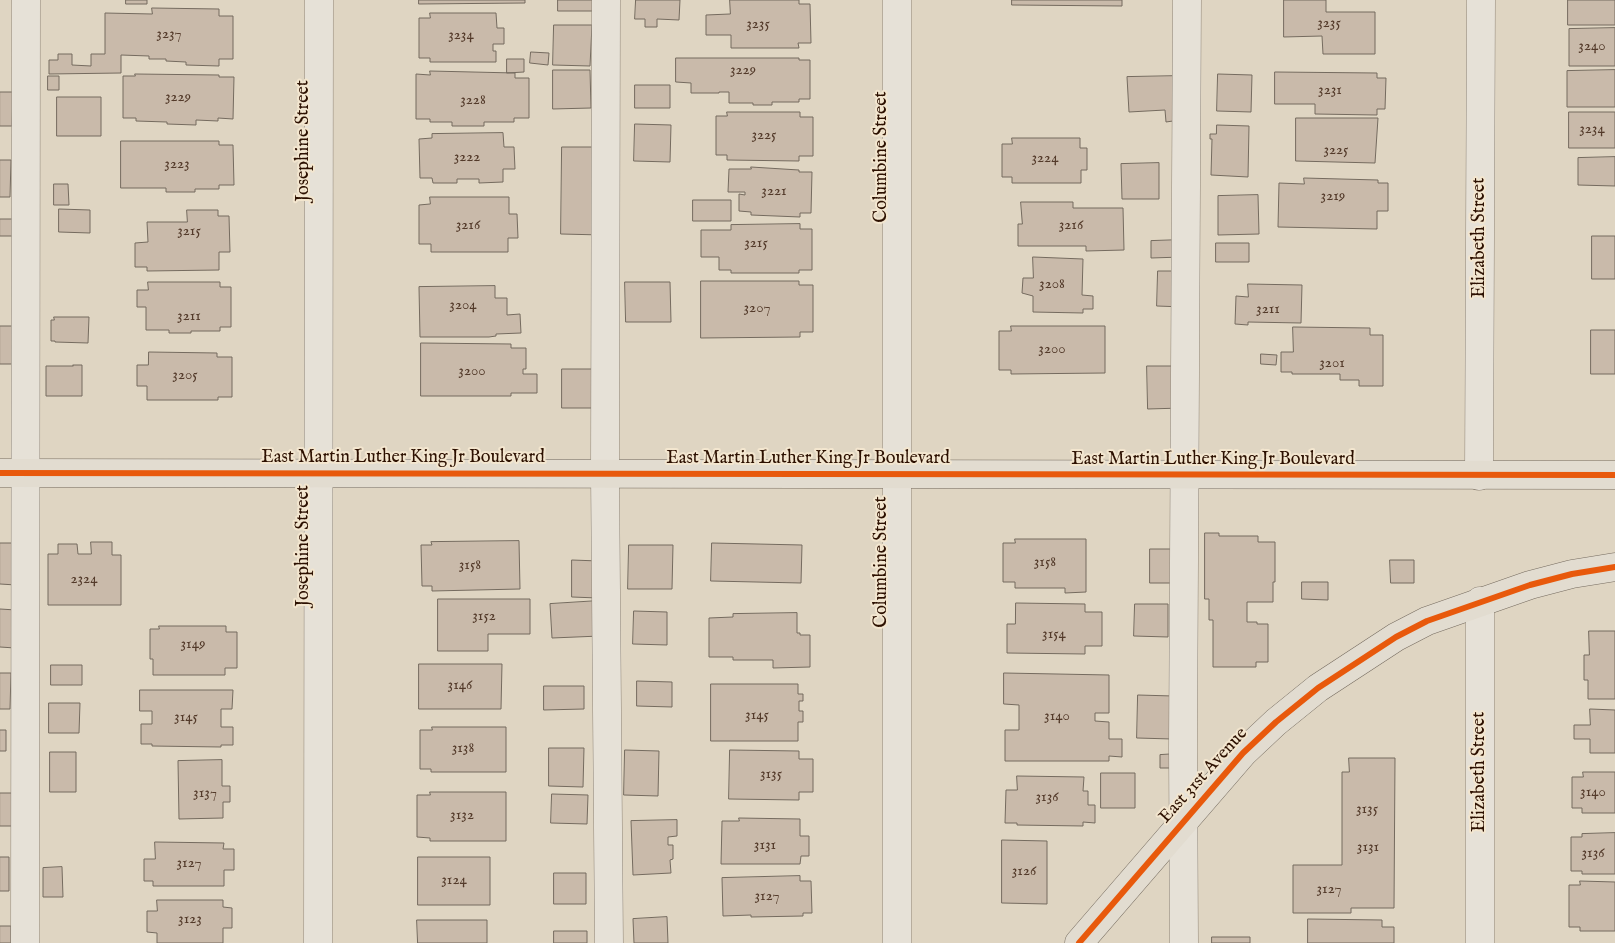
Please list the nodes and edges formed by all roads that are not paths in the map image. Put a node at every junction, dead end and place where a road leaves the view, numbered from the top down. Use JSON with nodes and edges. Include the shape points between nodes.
{"nodes":[{"id":1,"x":26,"y":0,"type":"edge"},
{"id":2,"x":319,"y":0,"type":"edge"},
{"id":3,"x":606,"y":0,"type":"edge"},
{"id":4,"x":897,"y":0,"type":"edge"},
{"id":5,"x":1187,"y":0,"type":"edge"},
{"id":6,"x":1481,"y":0,"type":"edge"},
{"id":7,"x":13,"y":473,"type":"edge"},
{"id":8,"x":319,"y":473,"type":"junction"},
{"id":9,"x":605,"y":474,"type":"junction"},
{"id":10,"x":896,"y":474,"type":"junction"},
{"id":11,"x":1184,"y":475,"type":"junction"},
{"id":12,"x":1615,"y":475,"type":"edge"},
{"id":13,"x":1479,"y":476,"type":"junction"},
{"id":14,"x":1615,"y":567,"type":"edge"},
{"id":15,"x":1480,"y":601,"type":"junction"},
{"id":16,"x":1184,"y":821,"type":"junction"},
{"id":17,"x":25,"y":943,"type":"edge"},
{"id":18,"x":318,"y":943,"type":"edge"},
{"id":19,"x":608,"y":943,"type":"edge"},
{"id":20,"x":897,"y":943,"type":"edge"},
{"id":21,"x":1079,"y":943,"type":"edge"},
{"id":22,"x":1184,"y":943,"type":"edge"},
{"id":23,"x":1480,"y":943,"type":"edge"}],
"edges":[{"from":1,"to":7,"type":"street"},
{"from":2,"to":8,"type":"street","name":"Josephine Street"},
{"from":3,"to":9,"type":"street"},
{"from":4,"to":10,"type":"street","name":"Columbine Street"},
{"from":5,"to":11,"type":"street"},
{"from":6,"to":13,"type":"street","name":"Elizabeth Street"},
{"from":7,"to":8,"type":"main road","name":"East Martin Luther King Jr Boulevard"},
{"from":7,"to":17,"type":"street"},
{"from":8,"to":9,"type":"main road","name":"East Martin Luther King Jr Boulevard"},
{"from":8,"to":18,"type":"street","name":"Josephine Street"},
{"from":9,"to":10,"type":"main road","name":"East Martin Luther King Jr Boulevard"},
{"from":9,"to":19,"type":"street"},
{"from":10,"to":11,"type":"main road","name":"East Martin Luther King Jr Boulevard"},
{"from":10,"to":20,"type":"street","name":"Columbine Street"},
{"from":11,"to":13,"type":"main road","name":"East Martin Luther King Jr Boulevard"},
{"from":11,"to":16,"type":"street"},
{"from":12,"to":13,"type":"main road","name":"East Martin Luther King Jr Boulevard"},
{"from":14,"to":15,"type":"main road","via":[[1564,576]]},
{"from":15,"to":16,"type":"main road","name":"East 31st Avenue","via":[[1396,637],[1318,688],[1243,754]]},
{"from":15,"to":23,"type":"street","name":"Elizabeth Street"},
{"from":16,"to":21,"type":"main road","name":"East 31st Avenue"},
{"from":16,"to":22,"type":"street"}]}
